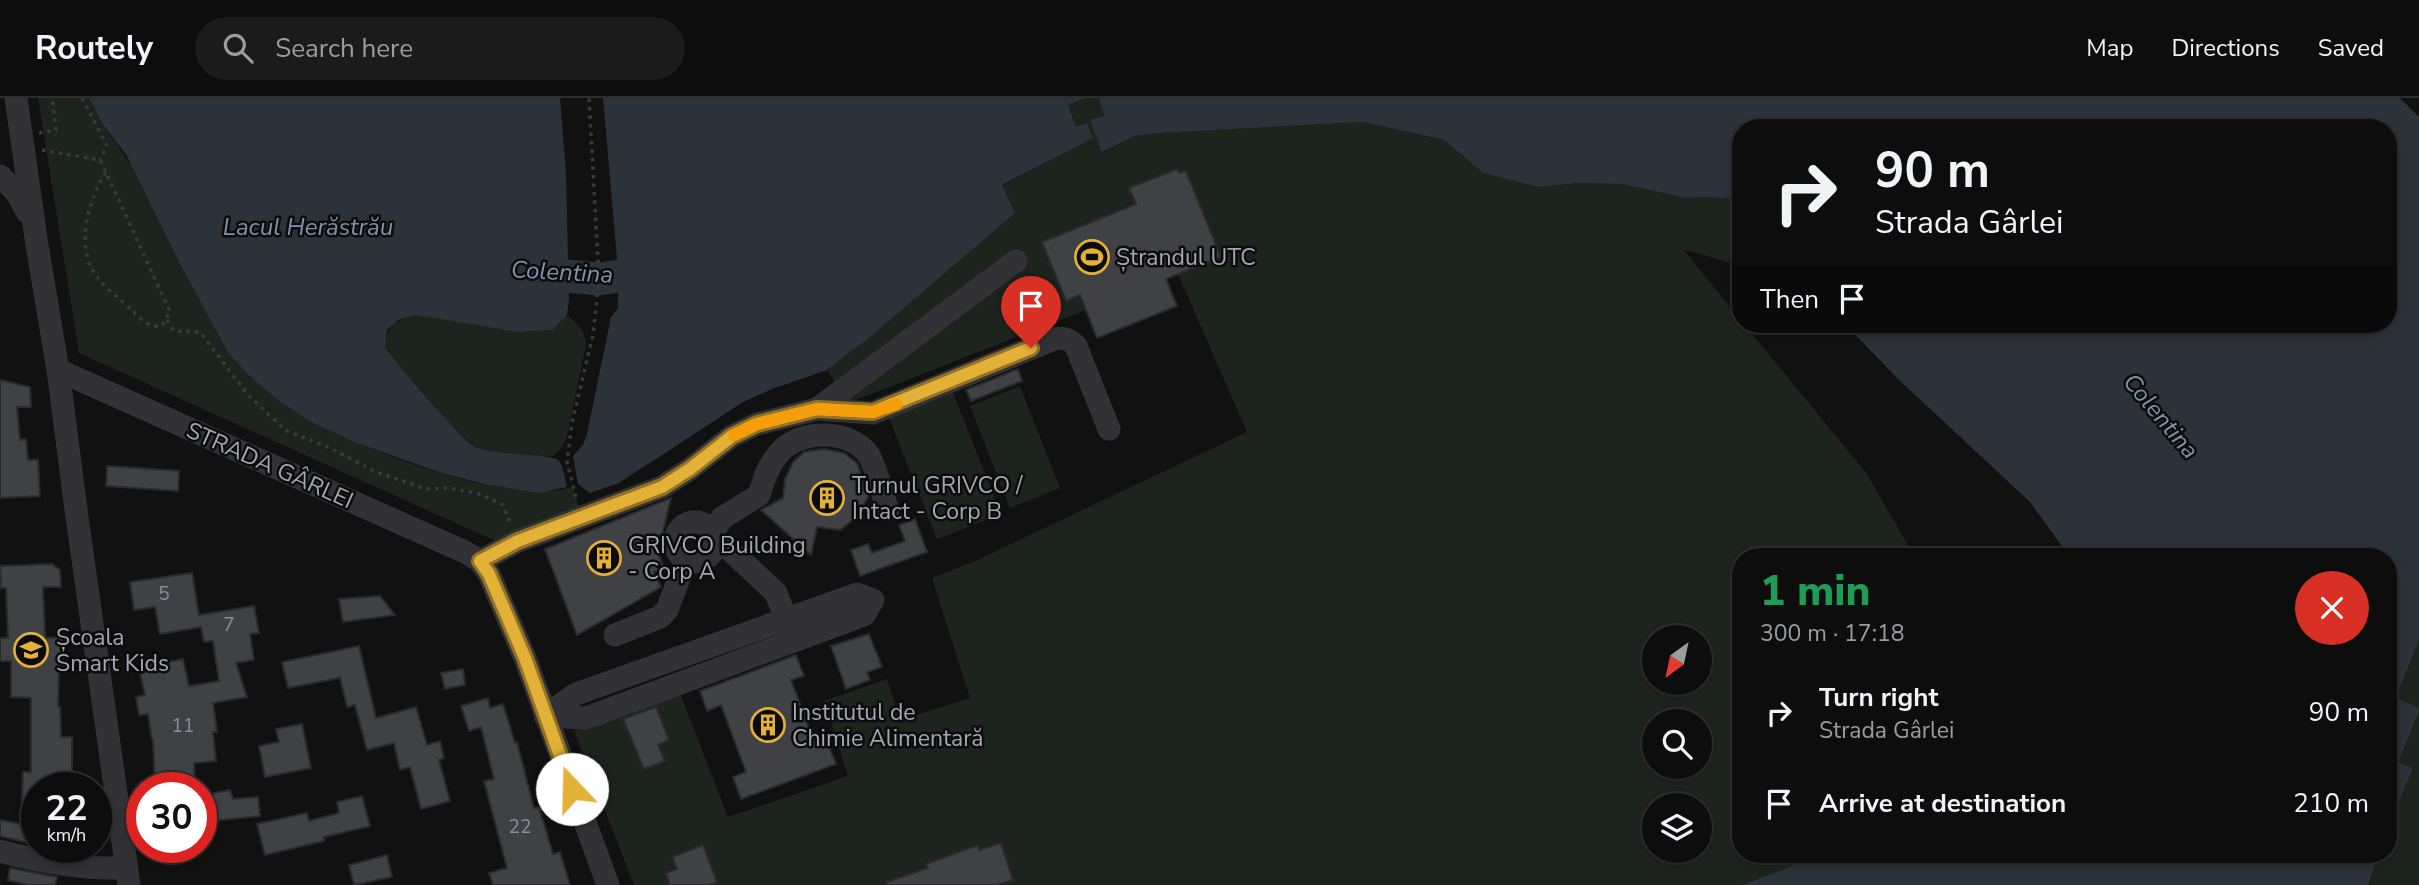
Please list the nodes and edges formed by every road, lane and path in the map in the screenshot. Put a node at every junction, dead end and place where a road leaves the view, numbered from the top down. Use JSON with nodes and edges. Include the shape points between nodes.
{"nodes":[{"id":1,"x":16,"y":98,"type":"edge"},
{"id":2,"x":52,"y":98,"type":"edge"},
{"id":3,"x":82,"y":98,"type":"edge"},
{"id":4,"x":589,"y":98,"type":"edge"},
{"id":5,"x":34,"y":134,"type":"dead end"},
{"id":6,"x":36,"y":149,"type":"dead end"},
{"id":7,"x":100,"y":160,"type":"junction"},
{"id":8,"x":106,"y":172,"type":"junction"},
{"id":9,"x":0,"y":176,"type":"edge"},
{"id":10,"x":37,"y":245,"type":"junction"},
{"id":11,"x":1016,"y":261,"type":"dead end"},
{"id":12,"x":167,"y":320,"type":"junction"},
{"id":13,"x":58,"y":370,"type":"junction"},
{"id":14,"x":817,"y":409,"type":"junction"},
{"id":15,"x":1109,"y":429,"type":"dead end"},
{"id":16,"x":573,"y":487,"type":"dead end"},
{"id":17,"x":888,"y":510,"type":"dead end"},
{"id":18,"x":714,"y":537,"type":"junction"},
{"id":19,"x":518,"y":541,"type":"junction"},
{"id":20,"x":686,"y":560,"type":"junction"},
{"id":21,"x":480,"y":561,"type":"junction"},
{"id":22,"x":787,"y":618,"type":"junction"},
{"id":23,"x":615,"y":635,"type":"dead end"},
{"id":24,"x":794,"y":641,"type":"junction"},
{"id":25,"x":680,"y":657,"type":"junction"},
{"id":26,"x":687,"y":681,"type":"junction"},
{"id":27,"x":545,"y":716,"type":"junction"},
{"id":28,"x":0,"y":851,"type":"edge"},
{"id":29,"x":128,"y":876,"type":"edge"},
{"id":30,"x":608,"y":885,"type":"edge"}],
"edges":[{"from":1,"to":10,"type":"street"},
{"from":2,"to":5,"type":"path","via":[[56,130]]},
{"from":3,"to":7,"type":"path","via":[[107,146]]},
{"from":4,"to":16,"type":"path","via":[[599,279],[593,335],[567,462]]},
{"from":6,"to":7,"type":"path"},
{"from":7,"to":8,"type":"path"},
{"from":8,"to":12,"type":"path","via":[[170,312]]},
{"from":8,"to":12,"type":"path","via":[[95,189],[87,219],[90,265],[101,282],[144,322],[153,327]]},
{"from":9,"to":10,"type":"street","via":[[17,192]]},
{"from":10,"to":13,"type":"street"},
{"from":11,"to":14,"type":"street"},
{"from":12,"to":19,"type":"path","via":[[174,331],[200,332],[248,395],[285,430],[376,472],[426,489],[477,493],[502,505]]},
{"from":13,"to":21,"type":"street","name":"STRADA GÂRLEI"},
{"from":13,"to":29,"type":"street"},
{"from":14,"to":15,"type":"street","via":[[873,412],[1062,337],[1076,346]]},
{"from":14,"to":19,"type":"street","via":[[757,424],[732,436],[662,487]]},
{"from":17,"to":18,"type":"street","via":[[869,455],[841,437],[806,437],[782,449],[769,465],[759,495],[722,518]]},
{"from":18,"to":20,"type":"street","via":[[711,555],[699,562]]},
{"from":18,"to":20,"type":"street","via":[[709,527],[697,522],[680,528],[675,545]]},
{"from":18,"to":22,"type":"street","via":[[776,593]]},
{"from":19,"to":21,"type":"street"},
{"from":20,"to":23,"type":"street","via":[[667,610]]},
{"from":21,"to":27,"type":"street","via":[[525,658]]},
{"from":22,"to":24,"type":"street"},
{"from":22,"to":24,"type":"street","via":[[857,594],[873,600],[864,615]]},
{"from":22,"to":25,"type":"street"},
{"from":24,"to":26,"type":"street"},
{"from":25,"to":26,"type":"street"},
{"from":25,"to":27,"type":"street","via":[[576,694]]},
{"from":26,"to":27,"type":"street","via":[[586,718]]},
{"from":27,"to":30,"type":"street"},
{"from":28,"to":29,"type":"street"}]}
